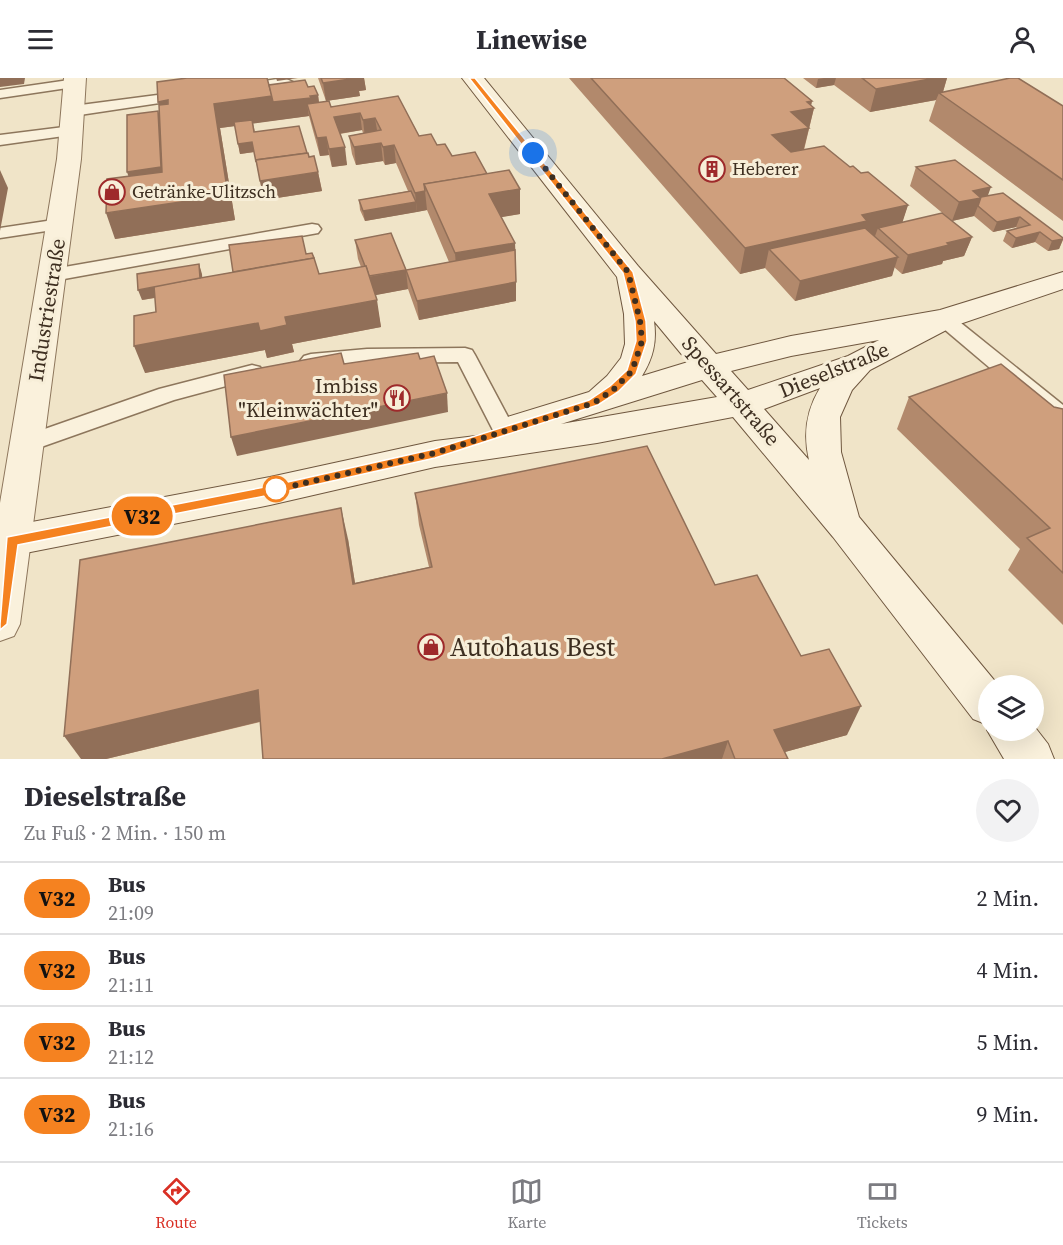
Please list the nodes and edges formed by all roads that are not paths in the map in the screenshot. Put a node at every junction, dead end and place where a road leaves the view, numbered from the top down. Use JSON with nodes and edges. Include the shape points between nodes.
{"nodes":[{"id":1,"x":472,"y":78,"type":"edge"},
{"id":2,"x":286,"y":82,"type":"edge"},
{"id":3,"x":228,"y":90,"type":"edge"},
{"id":4,"x":205,"y":93,"type":"edge"},
{"id":5,"x":0,"y":94,"type":"edge"},
{"id":6,"x":74,"y":100,"type":"edge"},
{"id":7,"x":0,"y":140,"type":"edge"},
{"id":8,"x":60,"y":224,"type":"junction"},
{"id":9,"x":312,"y":229,"type":"dead end"},
{"id":10,"x":0,"y":233,"type":"edge"},
{"id":11,"x":628,"y":272,"type":"junction"},
{"id":12,"x":53,"y":275,"type":"junction"},
{"id":13,"x":1063,"y":280,"type":"edge"},
{"id":14,"x":944,"y":319,"type":"junction"},
{"id":15,"x":859,"y":363,"type":"junction"},
{"id":16,"x":292,"y":365,"type":"edge"},
{"id":17,"x":711,"y":366,"type":"junction"},
{"id":18,"x":270,"y":369,"type":"edge"},
{"id":19,"x":594,"y":403,"type":"junction"},
{"id":20,"x":743,"y":404,"type":"junction"},
{"id":21,"x":1063,"y":417,"type":"edge"},
{"id":22,"x":504,"y":430,"type":"junction"},
{"id":23,"x":27,"y":444,"type":"junction"},
{"id":24,"x":435,"y":453,"type":"junction"},
{"id":25,"x":846,"y":527,"type":"junction"},
{"id":26,"x":6,"y":542,"type":"edge"},
{"id":27,"x":0,"y":624,"type":"edge"},
{"id":28,"x":978,"y":692,"type":"edge"},
{"id":29,"x":1018,"y":741,"type":"edge"},
{"id":30,"x":1032,"y":759,"type":"edge"}],
"edges":[{"from":1,"to":11,"type":"street","name":"Spessartstraße"},
{"from":2,"to":3,"type":"lane"},
{"from":4,"to":6,"type":"lane"},
{"from":5,"to":6,"type":"lane"},
{"from":6,"to":7,"type":"lane"},
{"from":6,"to":8,"type":"street","name":"Industriestraße"},
{"from":8,"to":10,"type":"lane"},
{"from":8,"to":12,"type":"street","name":"Industriestraße"},
{"from":9,"to":12,"type":"lane"},
{"from":11,"to":17,"type":"street","name":"Spessartstraße"},
{"from":11,"to":19,"type":"street","via":[[642,341],[632,371]]},
{"from":12,"to":23,"type":"street","name":"Industriestraße"},
{"from":13,"to":14,"type":"street","name":"Dieselstraße"},
{"from":14,"to":15,"type":"street","name":"Dieselstraße"},
{"from":14,"to":17,"type":"street","name":"Dieselstraße","via":[[791,346]]},
{"from":14,"to":21,"type":"lane"},
{"from":15,"to":20,"type":"street","name":"Dieselstraße"},
{"from":15,"to":25,"type":"street","via":[[842,378],[822,416],[823,445]]},
{"from":16,"to":22,"type":"lane","via":[[367,356],[465,355]]},
{"from":17,"to":19,"type":"street","name":"Dieselstraße"},
{"from":17,"to":20,"type":"street","name":"Spessartstraße"},
{"from":18,"to":23,"type":"lane","via":[[174,392]]},
{"from":19,"to":22,"type":"street","name":"Dieselstraße"},
{"from":20,"to":24,"type":"street","name":"Dieselstraße","via":[[643,424]]},
{"from":20,"to":25,"type":"street","name":"Spessartstraße"},
{"from":22,"to":24,"type":"street","name":"Dieselstraße"},
{"from":23,"to":26,"type":"street","name":"Industriestraße"},
{"from":24,"to":26,"type":"street","name":"Dieselstraße","via":[[270,491]]},
{"from":25,"to":28,"type":"street","name":"Spessartstraße"},
{"from":26,"to":27,"type":"street","name":"Industriestraße"},
{"from":29,"to":30,"type":"street"}]}
